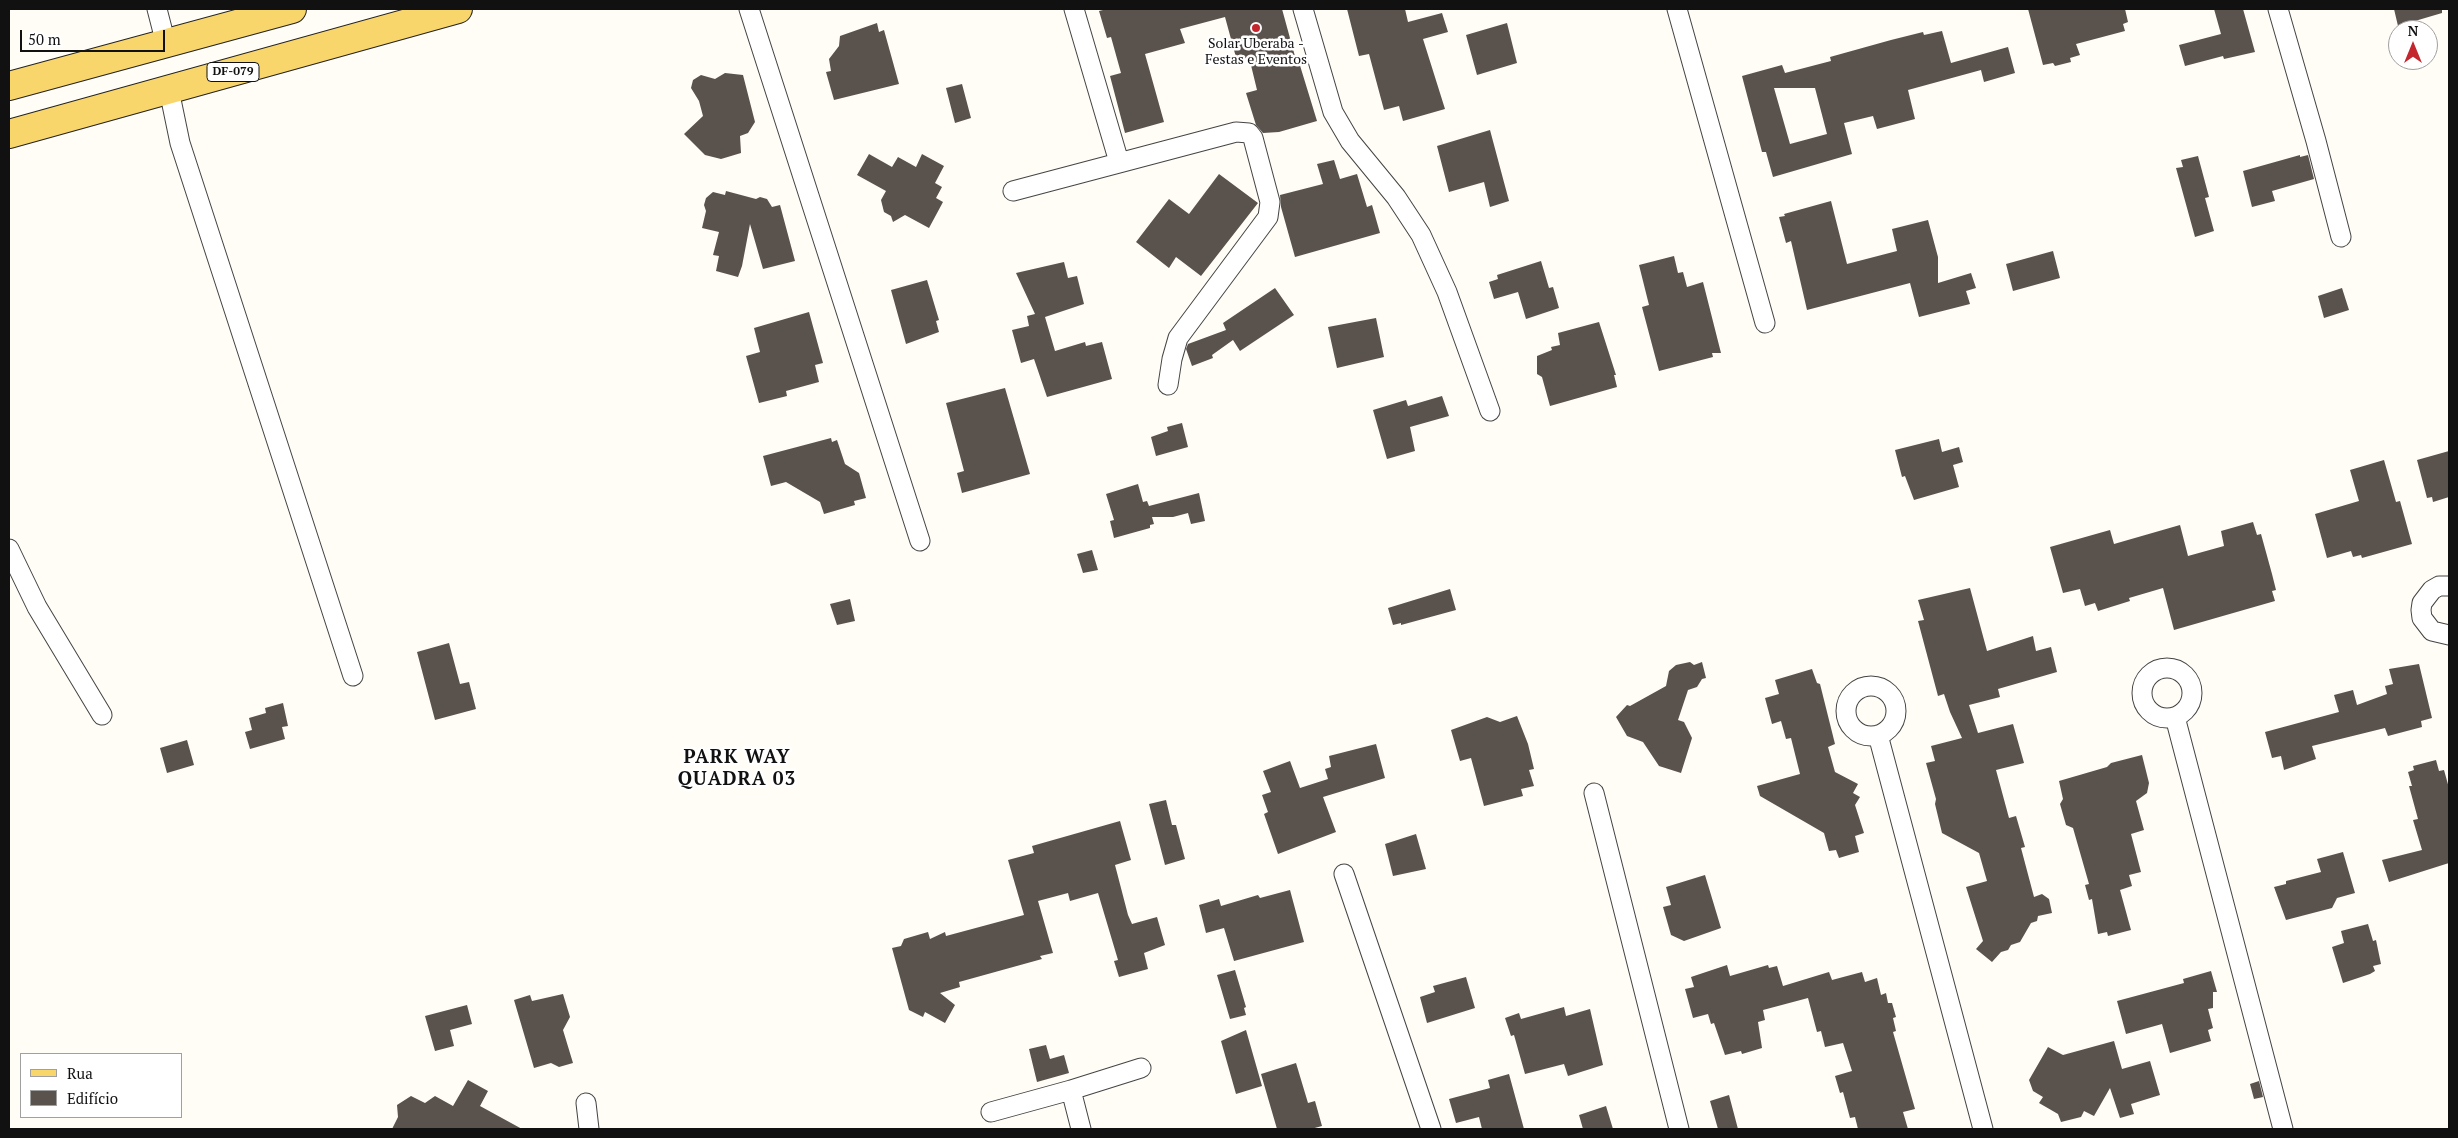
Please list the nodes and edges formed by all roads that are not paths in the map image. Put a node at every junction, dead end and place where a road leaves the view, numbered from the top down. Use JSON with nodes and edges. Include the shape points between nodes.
{"nodes":[{"id":1,"x":157,"y":9,"type":"edge"},
{"id":2,"x":292,"y":9,"type":"edge"},
{"id":3,"x":458,"y":9,"type":"edge"},
{"id":4,"x":749,"y":9,"type":"edge"},
{"id":5,"x":1074,"y":9,"type":"edge"},
{"id":6,"x":1303,"y":9,"type":"edge"},
{"id":7,"x":1677,"y":9,"type":"edge"},
{"id":8,"x":2278,"y":9,"type":"edge"},
{"id":9,"x":166,"y":44,"type":"junction"},
{"id":10,"x":9,"y":86,"type":"edge"},
{"id":11,"x":169,"y":90,"type":"junction"},
{"id":12,"x":9,"y":134,"type":"edge"},
{"id":13,"x":1119,"y":162,"type":"junction"},
{"id":14,"x":1013,"y":191,"type":"dead end"},
{"id":15,"x":2341,"y":237,"type":"dead end"},
{"id":16,"x":1765,"y":323,"type":"dead end"},
{"id":17,"x":1168,"y":385,"type":"dead end"},
{"id":18,"x":1490,"y":411,"type":"dead end"},
{"id":19,"x":920,"y":541,"type":"dead end"},
{"id":20,"x":9,"y":549,"type":"edge"},
{"id":21,"x":2449,"y":586,"type":"edge"},
{"id":22,"x":2449,"y":635,"type":"edge"},
{"id":23,"x":353,"y":676,"type":"dead end"},
{"id":24,"x":102,"y":715,"type":"dead end"},
{"id":25,"x":2175,"y":717,"type":"dead end"},
{"id":26,"x":1878,"y":735,"type":"dead end"},
{"id":27,"x":1594,"y":793,"type":"dead end"},
{"id":28,"x":1344,"y":874,"type":"dead end"},
{"id":29,"x":1142,"y":1068,"type":"dead end"},
{"id":30,"x":1071,"y":1090,"type":"junction"},
{"id":31,"x":586,"y":1103,"type":"dead end"},
{"id":32,"x":991,"y":1112,"type":"dead end"},
{"id":33,"x":589,"y":1129,"type":"edge"},
{"id":34,"x":1081,"y":1129,"type":"edge"},
{"id":35,"x":1430,"y":1129,"type":"edge"},
{"id":36,"x":1679,"y":1129,"type":"edge"},
{"id":37,"x":1983,"y":1129,"type":"edge"},
{"id":38,"x":2284,"y":1129,"type":"edge"}],
"edges":[{"from":1,"to":9,"type":"street"},
{"from":2,"to":9,"type":"main road"},
{"from":3,"to":11,"type":"main road","number":"DF-079"},
{"from":4,"to":19,"type":"street"},
{"from":5,"to":13,"type":"street"},
{"from":6,"to":18,"type":"street","via":[[1333,112],[1350,141],[1396,197],[1421,235],[1447,292]]},
{"from":7,"to":16,"type":"street"},
{"from":8,"to":15,"type":"street"},
{"from":9,"to":10,"type":"main road"},
{"from":11,"to":12,"type":"main road","number":"DF-079"},
{"from":11,"to":23,"type":"street","via":[[180,144]]},
{"from":13,"to":14,"type":"street"},
{"from":13,"to":17,"type":"street","via":[[1236,132],[1249,133],[1270,202],[1268,217],[1178,338]]},
{"from":20,"to":24,"type":"street","via":[[37,607]]},
{"from":21,"to":22,"type":"street","via":[[2432,590],[2421,610],[2422,618],[2432,631]]},
{"from":25,"to":38,"type":"street"},
{"from":26,"to":37,"type":"street"},
{"from":27,"to":36,"type":"street"},
{"from":28,"to":35,"type":"street"},
{"from":29,"to":30,"type":"street"},
{"from":30,"to":32,"type":"street"},
{"from":30,"to":34,"type":"street"},
{"from":31,"to":33,"type":"street"}]}
